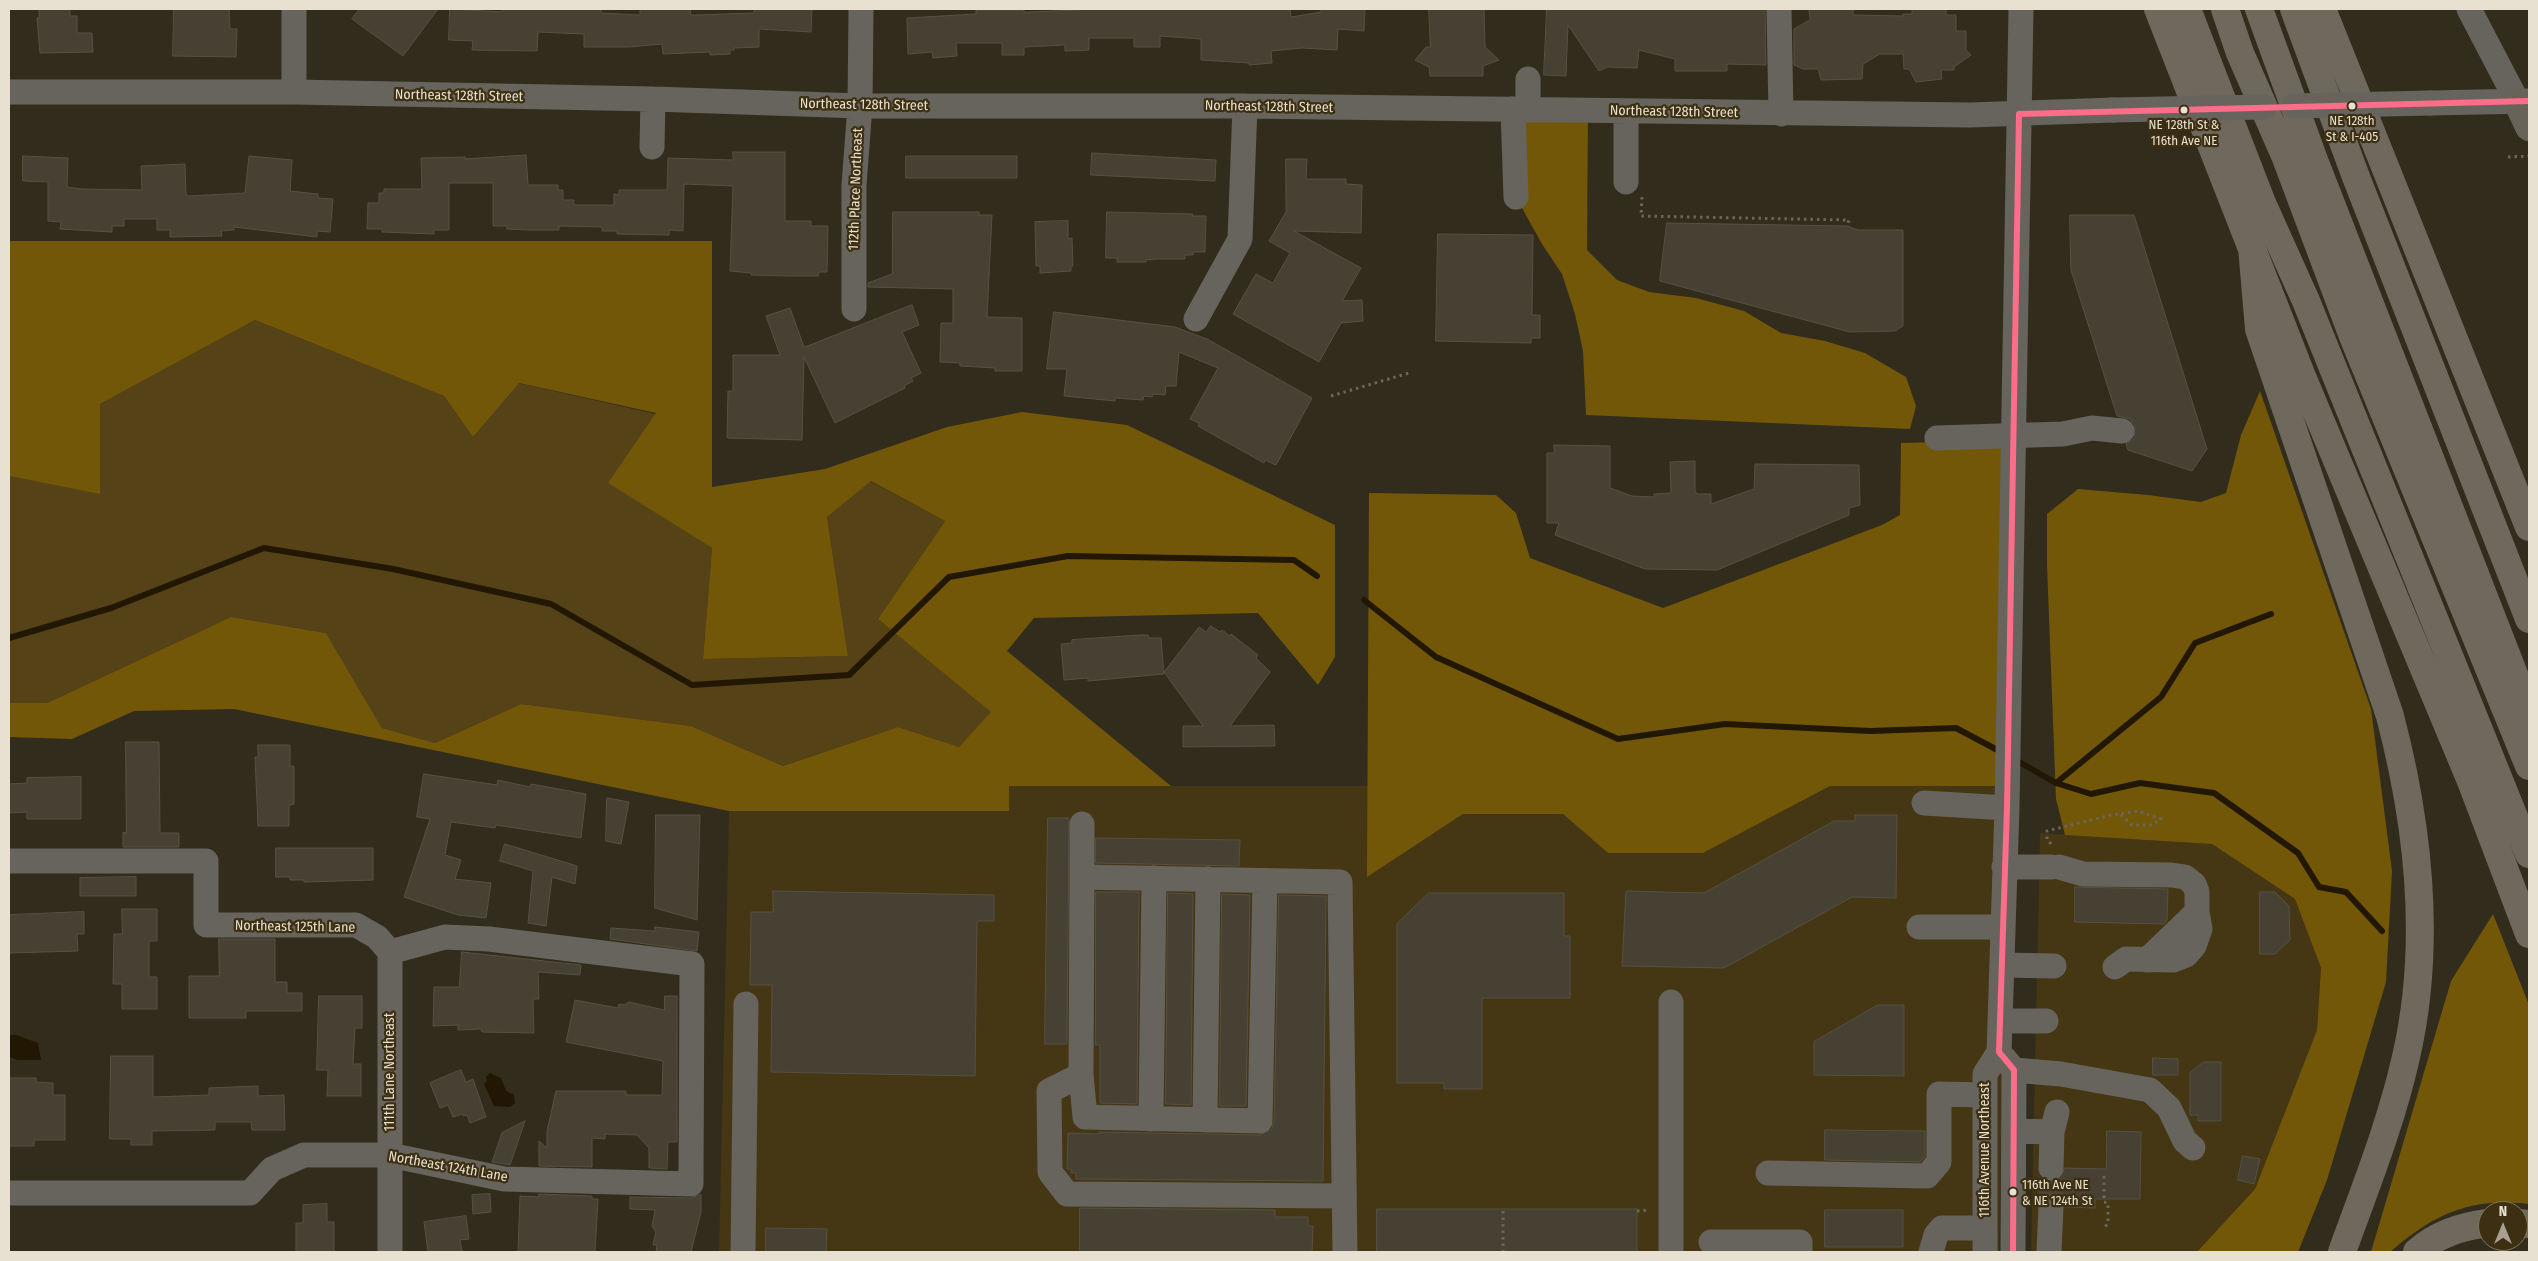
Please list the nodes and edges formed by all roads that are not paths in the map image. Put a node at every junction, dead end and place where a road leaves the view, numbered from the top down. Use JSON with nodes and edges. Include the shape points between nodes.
{"nodes":[{"id":1,"x":294,"y":9,"type":"edge"},
{"id":2,"x":861,"y":9,"type":"edge"},
{"id":3,"x":1779,"y":9,"type":"edge"},
{"id":4,"x":2021,"y":9,"type":"edge"},
{"id":5,"x":2158,"y":9,"type":"edge"},
{"id":6,"x":2187,"y":9,"type":"edge"},
{"id":7,"x":2225,"y":9,"type":"edge"},
{"id":8,"x":2259,"y":9,"type":"edge"},
{"id":9,"x":2294,"y":9,"type":"edge"},
{"id":10,"x":2322,"y":9,"type":"edge"},
{"id":11,"x":2470,"y":9,"type":"edge"},
{"id":12,"x":1528,"y":79,"type":"dead end"},
{"id":13,"x":9,"y":92,"type":"edge"},
{"id":14,"x":294,"y":92,"type":"junction"},
{"id":15,"x":653,"y":99,"type":"junction"},
{"id":16,"x":2523,"y":101,"type":"edge"},
{"id":17,"x":860,"y":106,"type":"junction"},
{"id":18,"x":1245,"y":106,"type":"junction"},
{"id":19,"x":2294,"y":106,"type":"junction"},
{"id":20,"x":2264,"y":107,"type":"junction"},
{"id":21,"x":1520,"y":110,"type":"junction"},
{"id":22,"x":1626,"y":111,"type":"junction"},
{"id":23,"x":1781,"y":114,"type":"junction"},
{"id":24,"x":2019,"y":114,"type":"junction"},
{"id":25,"x":2529,"y":127,"type":"edge"},
{"id":26,"x":652,"y":148,"type":"dead end"},
{"id":27,"x":1634,"y":186,"type":"road end"},
{"id":28,"x":1516,"y":197,"type":"dead end"},
{"id":29,"x":2252,"y":247,"type":"junction"},
{"id":30,"x":854,"y":309,"type":"dead end"},
{"id":31,"x":1196,"y":319,"type":"dead end"},
{"id":32,"x":2367,"y":334,"type":"junction"},
{"id":33,"x":2122,"y":431,"type":"dead end"},
{"id":34,"x":1937,"y":438,"type":"dead end"},
{"id":35,"x":2013,"y":443,"type":"junction"},
{"id":36,"x":2529,"y":527,"type":"edge"},
{"id":37,"x":2529,"y":619,"type":"edge"},
{"id":38,"x":2529,"y":713,"type":"edge"},
{"id":39,"x":2529,"y":766,"type":"edge"},
{"id":40,"x":1924,"y":803,"type":"dead end"},
{"id":41,"x":2007,"y":805,"type":"junction"},
{"id":42,"x":1082,"y":824,"type":"dead end"},
{"id":43,"x":2529,"y":854,"type":"edge"},
{"id":44,"x":9,"y":861,"type":"edge"},
{"id":45,"x":2004,"y":867,"type":"junction"},
{"id":46,"x":1082,"y":877,"type":"junction"},
{"id":47,"x":1154,"y":878,"type":"junction"},
{"id":48,"x":1208,"y":879,"type":"junction"},
{"id":49,"x":1265,"y":881,"type":"junction"},
{"id":50,"x":1919,"y":927,"type":"dead end"},
{"id":51,"x":2002,"y":927,"type":"junction"},
{"id":52,"x":2529,"y":934,"type":"edge"},
{"id":53,"x":390,"y":952,"type":"junction"},
{"id":54,"x":2002,"y":965,"type":"junction"},
{"id":55,"x":2054,"y":966,"type":"dead end"},
{"id":56,"x":2115,"y":967,"type":"dead end"},
{"id":57,"x":1671,"y":1002,"type":"dead end"},
{"id":58,"x":746,"y":1004,"type":"dead end"},
{"id":59,"x":2000,"y":1021,"type":"junction"},
{"id":60,"x":2046,"y":1021,"type":"dead end"},
{"id":61,"x":2007,"y":1061,"type":"junction"},
{"id":62,"x":1081,"y":1075,"type":"junction"},
{"id":63,"x":1985,"y":1095,"type":"junction"},
{"id":64,"x":1151,"y":1119,"type":"junction"},
{"id":65,"x":1205,"y":1120,"type":"junction"},
{"id":66,"x":2014,"y":1131,"type":"junction"},
{"id":67,"x":2193,"y":1148,"type":"dead end"},
{"id":68,"x":390,"y":1155,"type":"junction"},
{"id":69,"x":2052,"y":1168,"type":"tunnel mouth"},
{"id":70,"x":1768,"y":1173,"type":"dead end"},
{"id":71,"x":9,"y":1193,"type":"edge"},
{"id":72,"x":1344,"y":1196,"type":"junction"},
{"id":73,"x":2051,"y":1207,"type":"tunnel mouth"},
{"id":74,"x":2478,"y":1224,"type":"edge"},
{"id":75,"x":1985,"y":1240,"type":"edge"},
{"id":76,"x":1711,"y":1242,"type":"dead end"},
{"id":77,"x":390,"y":1252,"type":"edge"},
{"id":78,"x":743,"y":1252,"type":"edge"},
{"id":79,"x":1344,"y":1252,"type":"edge"},
{"id":80,"x":1671,"y":1252,"type":"edge"},
{"id":81,"x":1800,"y":1252,"type":"edge"},
{"id":82,"x":1931,"y":1252,"type":"edge"},
{"id":83,"x":2013,"y":1252,"type":"edge"},
{"id":84,"x":2049,"y":1252,"type":"edge"},
{"id":85,"x":2342,"y":1252,"type":"edge"},
{"id":86,"x":2417,"y":1252,"type":"edge"}],
"edges":[{"from":1,"to":14,"type":"street"},
{"from":2,"to":17,"type":"street","name":"112th Place Northeast"},
{"from":3,"to":23,"type":"street"},
{"from":4,"to":24,"type":"street","name":"116th Avenue Northeast"},
{"from":5,"to":29,"type":"highway"},
{"from":6,"to":43,"type":"highway","via":[[2262,203],[2306,301]]},
{"from":7,"to":20,"type":"highway"},
{"from":8,"to":19,"type":"highway"},
{"from":9,"to":37,"type":"highway","via":[[2356,177]]},
{"from":10,"to":36,"type":"highway"},
{"from":11,"to":16,"type":"street"},
{"from":12,"to":21,"type":"street"},
{"from":13,"to":14,"type":"street","name":"Northeast 128th Street"},
{"from":14,"to":15,"type":"street","name":"Northeast 128th Street"},
{"from":15,"to":17,"type":"street","name":"Northeast 128th Street"},
{"from":15,"to":26,"type":"street"},
{"from":16,"to":19,"type":"street","name":"Northeast 128th Street","bridge":true},
{"from":16,"to":25,"type":"main road"},
{"from":17,"to":18,"type":"street","name":"Northeast 128th Street"},
{"from":17,"to":30,"type":"street","name":"112th Place Northeast","via":[[854,185]]},
{"from":18,"to":21,"type":"street","name":"Northeast 128th Street"},
{"from":18,"to":31,"type":"street","via":[[1240,239]]},
{"from":19,"to":20,"type":"street","name":"Northeast 128th Street"},
{"from":19,"to":32,"type":"highway"},
{"from":20,"to":24,"type":"street","name":"Northeast 128th Street","bridge":true},
{"from":20,"to":32,"type":"highway"},
{"from":21,"to":22,"type":"street","name":"Northeast 128th Street"},
{"from":21,"to":28,"type":"street"},
{"from":22,"to":23,"type":"street","name":"Northeast 128th Street"},
{"from":22,"to":27,"type":"street"},
{"from":23,"to":24,"type":"street","name":"Northeast 128th Street"},
{"from":24,"to":35,"type":"street","name":"116th Avenue Northeast"},
{"from":29,"to":52,"type":"highway","via":[[2303,379],[2471,781]]},
{"from":29,"to":85,"type":"highway","via":[[2259,329],[2390,716],[2416,842],[2419,943],[2406,1055],[2395,1099]]},
{"from":32,"to":38,"type":"highway"},
{"from":32,"to":39,"type":"highway"},
{"from":33,"to":35,"type":"street","via":[[2092,428]]},
{"from":34,"to":35,"type":"street"},
{"from":35,"to":41,"type":"street","name":"116th Avenue Northeast"},
{"from":40,"to":41,"type":"street"},
{"from":41,"to":45,"type":"street","name":"116th Avenue Northeast"},
{"from":42,"to":46,"type":"street"},
{"from":44,"to":53,"type":"street","name":"Northeast 125th Lane","via":[[206,861],[206,925],[356,925],[377,937]]},
{"from":45,"to":51,"type":"street","name":"116th Avenue Northeast"},
{"from":45,"to":56,"type":"street","via":[[2056,867],[2082,874],[2185,877],[2194,884],[2200,929],[2194,946],[2186,955],[2173,960],[2126,959]]},
{"from":46,"to":47,"type":"street"},
{"from":46,"to":62,"type":"street"},
{"from":47,"to":48,"type":"street"},
{"from":47,"to":64,"type":"street"},
{"from":48,"to":49,"type":"street"},
{"from":48,"to":65,"type":"street"},
{"from":49,"to":65,"type":"street","via":[[1260,1121]]},
{"from":49,"to":72,"type":"street","via":[[1340,882]]},
{"from":50,"to":51,"type":"street"},
{"from":51,"to":54,"type":"street","name":"116th Avenue Northeast"},
{"from":53,"to":68,"type":"street","name":"111th Lane Northeast"},
{"from":53,"to":68,"type":"street","name":"Northeast 124th Lane","via":[[445,937],[489,939],[692,964],[691,1184],[504,1179]]},
{"from":54,"to":55,"type":"street"},
{"from":54,"to":59,"type":"street","name":"116th Avenue Northeast"},
{"from":57,"to":80,"type":"street"},
{"from":58,"to":78,"type":"street","via":[[755,1099]]},
{"from":59,"to":60,"type":"street"},
{"from":59,"to":61,"type":"street","name":"116th Avenue Northeast"},
{"from":61,"to":63,"type":"street","name":"116th Avenue Northeast","via":[[1985,1074]]},
{"from":61,"to":66,"type":"street","name":"116th Avenue Northeast"},
{"from":61,"to":67,"type":"street","via":[[2150,1090],[2169,1108],[2185,1141]]},
{"from":62,"to":64,"type":"street","via":[[1085,1117]]},
{"from":62,"to":72,"type":"street","via":[[1048,1091],[1050,1172],[1067,1194]]},
{"from":63,"to":70,"type":"street","via":[[1939,1094],[1939,1162],[1927,1176]]},
{"from":63,"to":75,"type":"street","name":"116th Avenue Northeast"},
{"from":64,"to":65,"type":"street"},
{"from":66,"to":69,"type":"street","via":[[2055,1122]]},
{"from":66,"to":83,"type":"street","name":"116th Avenue Northeast"},
{"from":68,"to":71,"type":"street","name":"Northeast 124th Lane","via":[[304,1155],[272,1169],[250,1193]]},
{"from":68,"to":77,"type":"street","name":"111th Lane Northeast"},
{"from":72,"to":79,"type":"street"},
{"from":73,"to":84,"type":"street"},
{"from":74,"to":86,"type":"highway","via":[[2445,1234]]},
{"from":75,"to":82,"type":"street","via":[[1942,1228],[1936,1235]]},
{"from":76,"to":81,"type":"street","via":[[1800,1242]]}]}
